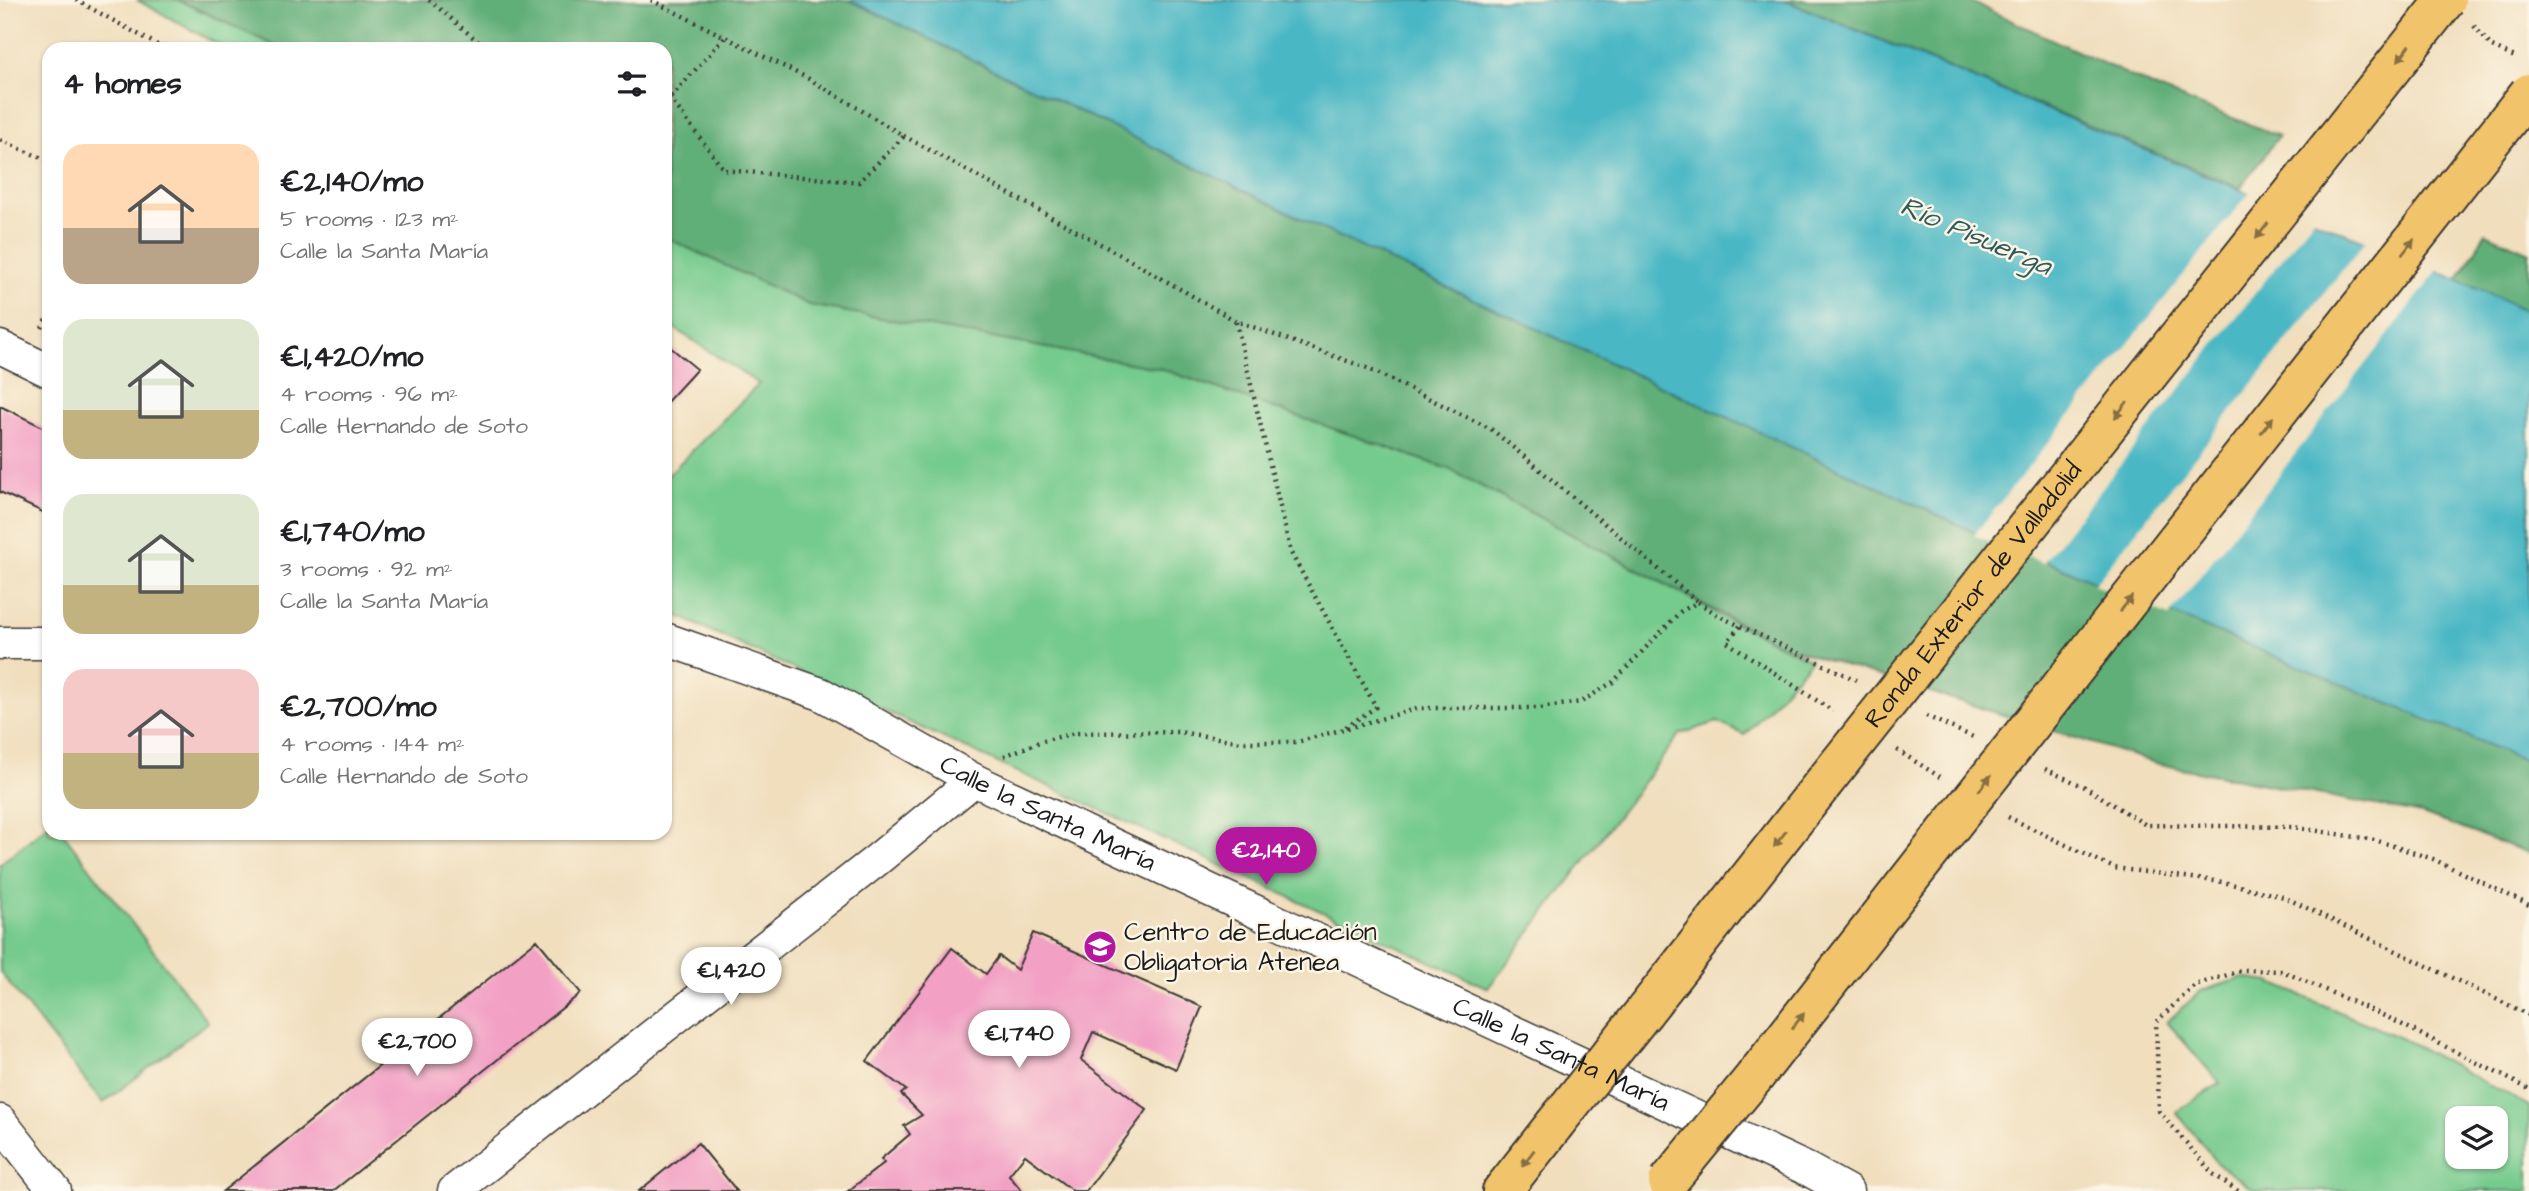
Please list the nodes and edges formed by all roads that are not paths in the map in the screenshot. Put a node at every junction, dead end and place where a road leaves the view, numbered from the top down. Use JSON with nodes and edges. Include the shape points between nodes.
{"nodes":[{"id":1,"x":2457,"y":9,"type":"edge"},
{"id":2,"x":2529,"y":93,"type":"edge"},
{"id":3,"x":0,"y":347,"type":"edge"},
{"id":4,"x":42,"y":368,"type":"edge"},
{"id":5,"x":672,"y":641,"type":"edge"},
{"id":6,"x":0,"y":643,"type":"edge"},
{"id":7,"x":42,"y":643,"type":"edge"},
{"id":8,"x":974,"y":780,"type":"junction"},
{"id":9,"x":0,"y":1121,"type":"edge"},
{"id":10,"x":1664,"y":1186,"type":"edge"},
{"id":11,"x":55,"y":1191,"type":"edge"},
{"id":12,"x":454,"y":1191,"type":"edge"},
{"id":13,"x":1502,"y":1191,"type":"edge"},
{"id":14,"x":1847,"y":1191,"type":"edge"}],
"edges":[{"from":1,"to":13,"type":"highway","name":"Ronda Exterior de Valladolid","one_way":true,"bridge":true,"via":[[1822,785]]},
{"from":10,"to":2,"type":"highway","one_way":true,"bridge":true},
{"from":3,"to":4,"type":"street"},
{"from":5,"to":8,"type":"street","name":"Calle la Santa María","via":[[821,694]]},
{"from":6,"to":7,"type":"street"},
{"from":8,"to":12,"type":"street"},
{"from":8,"to":14,"type":"street","name":"Calle la Santa María"},
{"from":9,"to":11,"type":"street"}]}
